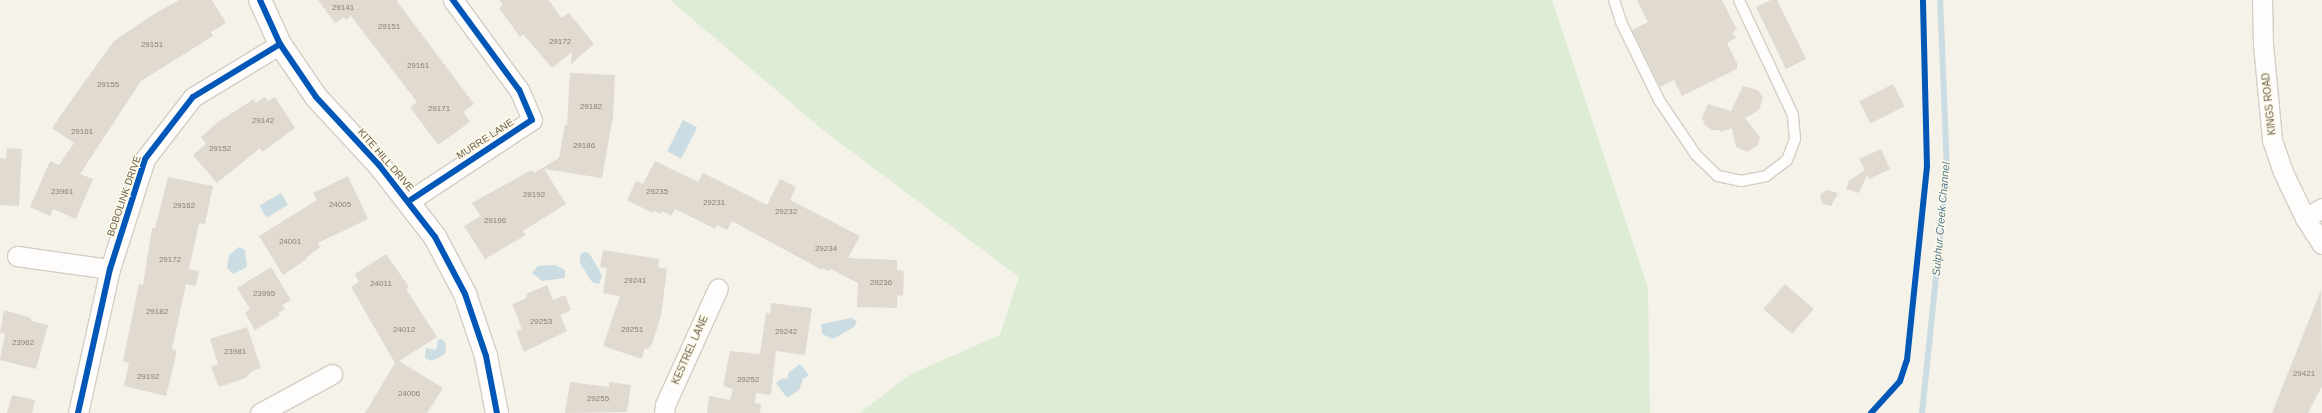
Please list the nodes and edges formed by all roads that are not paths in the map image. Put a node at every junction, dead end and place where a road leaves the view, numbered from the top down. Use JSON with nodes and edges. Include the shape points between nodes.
{"nodes":[{"id":1,"x":260,"y":0,"type":"edge"},
{"id":2,"x":453,"y":0,"type":"edge"},
{"id":3,"x":1614,"y":0,"type":"edge"},
{"id":4,"x":1739,"y":0,"type":"edge"},
{"id":5,"x":2262,"y":0,"type":"edge"},
{"id":6,"x":280,"y":44,"type":"junction"},
{"id":7,"x":409,"y":201,"type":"junction"},
{"id":8,"x":2322,"y":208,"type":"edge"},
{"id":9,"x":2305,"y":218,"type":"junction"},
{"id":10,"x":2322,"y":244,"type":"edge"},
{"id":11,"x":17,"y":256,"type":"dead end"},
{"id":12,"x":110,"y":269,"type":"junction"},
{"id":13,"x":718,"y":288,"type":"dead end"},
{"id":14,"x":332,"y":374,"type":"dead end"},
{"id":15,"x":78,"y":413,"type":"edge"},
{"id":16,"x":260,"y":413,"type":"edge"},
{"id":17,"x":497,"y":413,"type":"edge"},
{"id":18,"x":664,"y":413,"type":"edge"}],
"edges":[{"from":1,"to":6,"type":"street","name":"KITE HILL DRIVE"},
{"from":2,"to":7,"type":"street","name":"MURRE LANE","via":[[518,90],[532,120]]},
{"from":3,"to":4,"type":"lane","via":[[1621,22],[1659,100],[1696,155],[1718,176],[1741,181],[1766,176],[1787,160],[1795,139],[1793,115]]},
{"from":5,"to":9,"type":"street","name":"KINGS ROAD","via":[[2263,44],[2272,140],[2283,172]]},
{"from":6,"to":7,"type":"street","name":"KITE HILL DRIVE","via":[[316,97]]},
{"from":6,"to":12,"type":"street","name":"BOBOLINK DRIVE","via":[[193,97],[145,159]]},
{"from":7,"to":17,"type":"street","name":"KITE HILL DRIVE","via":[[435,237],[466,294],[486,356]]},
{"from":8,"to":9,"type":"street"},
{"from":9,"to":10,"type":"street","name":"KINGS ROAD"},
{"from":11,"to":12,"type":"street"},
{"from":12,"to":15,"type":"street","name":"BOBOLINK DRIVE"},
{"from":13,"to":18,"type":"street","name":"KESTREL LANE","via":[[665,405]]},
{"from":14,"to":16,"type":"street"}]}
